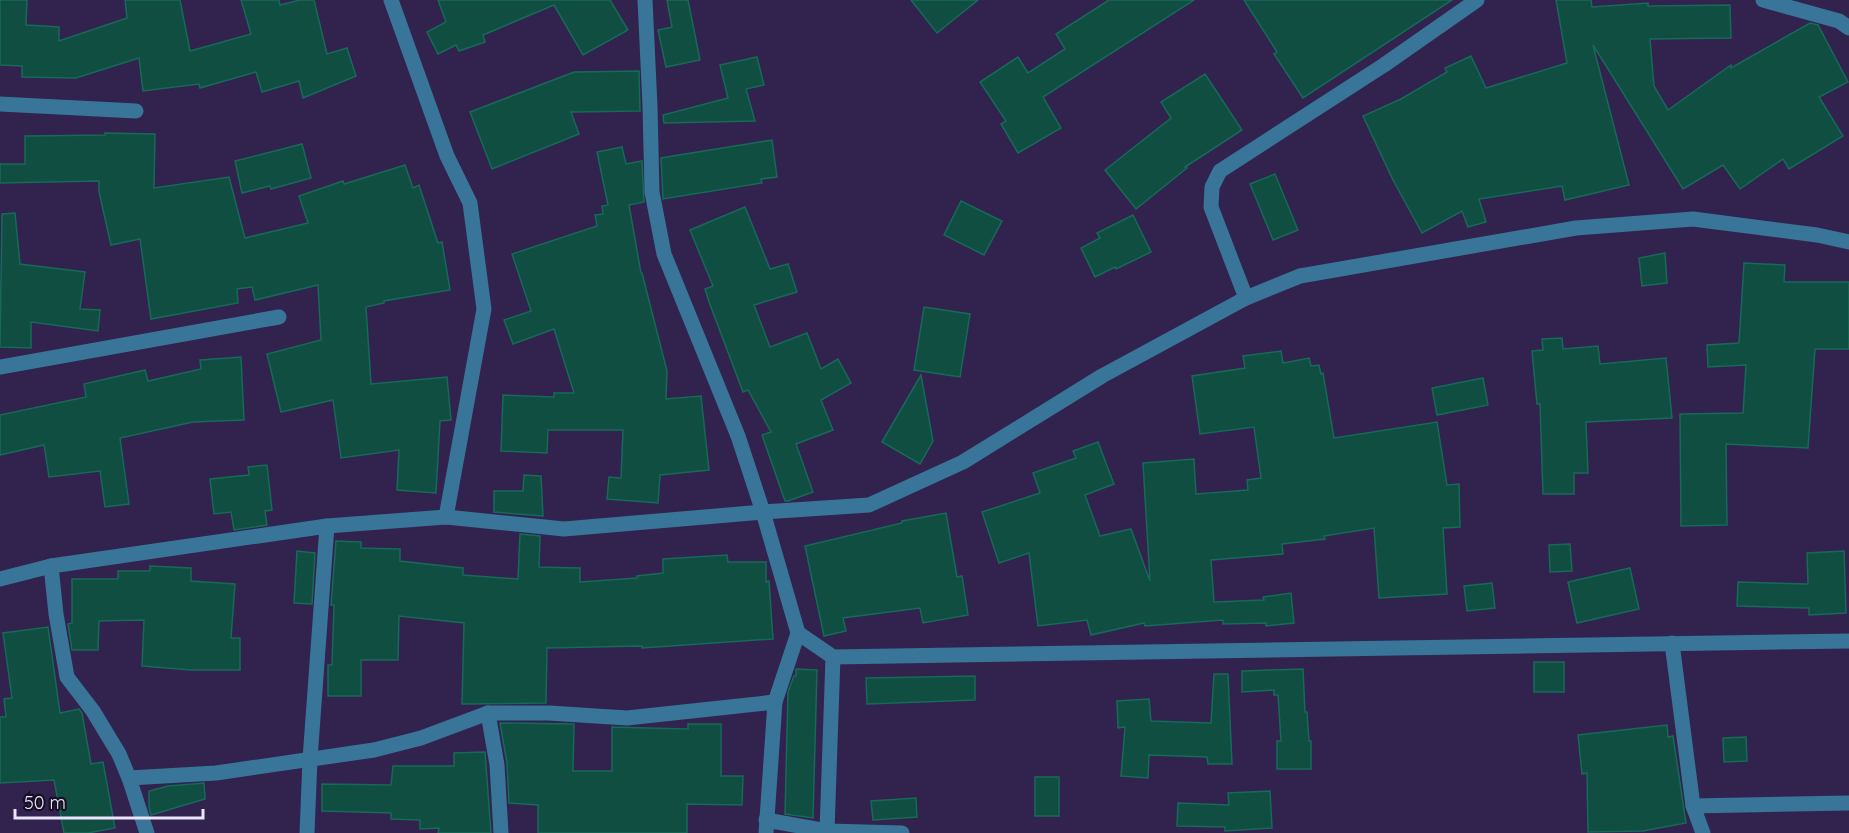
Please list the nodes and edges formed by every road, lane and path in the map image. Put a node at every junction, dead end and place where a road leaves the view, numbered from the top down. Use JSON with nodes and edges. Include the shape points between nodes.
{"nodes":[{"id":1,"x":391,"y":0,"type":"edge"},
{"id":2,"x":645,"y":0,"type":"edge"},
{"id":3,"x":1477,"y":0,"type":"edge"},
{"id":4,"x":1762,"y":0,"type":"edge"},
{"id":5,"x":1849,"y":28,"type":"edge"},
{"id":6,"x":0,"y":104,"type":"edge"},
{"id":7,"x":136,"y":111,"type":"dead end"},
{"id":8,"x":1849,"y":242,"type":"edge"},
{"id":9,"x":1246,"y":298,"type":"junction"},
{"id":10,"x":279,"y":317,"type":"dead end"},
{"id":11,"x":0,"y":367,"type":"edge"},
{"id":12,"x":763,"y":512,"type":"junction"},
{"id":13,"x":446,"y":516,"type":"junction"},
{"id":14,"x":327,"y":526,"type":"junction"},
{"id":15,"x":51,"y":566,"type":"junction"},
{"id":16,"x":0,"y":579,"type":"edge"},
{"id":17,"x":798,"y":633,"type":"junction"},
{"id":18,"x":1849,"y":640,"type":"edge"},
{"id":19,"x":1672,"y":643,"type":"junction"},
{"id":20,"x":833,"y":657,"type":"junction"},
{"id":21,"x":776,"y":702,"type":"junction"},
{"id":22,"x":488,"y":713,"type":"junction"},
{"id":23,"x":310,"y":759,"type":"junction"},
{"id":24,"x":129,"y":778,"type":"junction"},
{"id":25,"x":1849,"y":803,"type":"edge"},
{"id":26,"x":1694,"y":806,"type":"junction"},
{"id":27,"x":766,"y":826,"type":"edge"},
{"id":28,"x":827,"y":831,"type":"junction"},
{"id":29,"x":147,"y":833,"type":"edge"},
{"id":30,"x":307,"y":833,"type":"edge"},
{"id":31,"x":501,"y":833,"type":"edge"},
{"id":32,"x":902,"y":833,"type":"edge"},
{"id":33,"x":1703,"y":833,"type":"edge"}],
"edges":[{"from":1,"to":13,"type":"street","via":[[447,156],[470,203],[484,309]]},
{"from":2,"to":12,"type":"street","via":[[652,192],[664,254],[738,436]]},
{"from":3,"to":9,"type":"street","via":[[1220,171],[1212,187],[1211,207]]},
{"from":4,"to":5,"type":"street","via":[[1839,21]]},
{"from":6,"to":7,"type":"street"},
{"from":8,"to":9,"type":"street","via":[[1694,219],[1576,228],[1300,276]]},
{"from":9,"to":12,"type":"street","via":[[1102,376],[963,462],[869,505]]},
{"from":10,"to":11,"type":"street"},
{"from":12,"to":13,"type":"street","via":[[564,529]]},
{"from":12,"to":17,"type":"street"},
{"from":13,"to":14,"type":"street"},
{"from":14,"to":15,"type":"street"},
{"from":14,"to":23,"type":"street"},
{"from":15,"to":16,"type":"street"},
{"from":15,"to":24,"type":"street","via":[[67,677],[93,711]]},
{"from":17,"to":20,"type":"street"},
{"from":17,"to":21,"type":"street"},
{"from":18,"to":19,"type":"street"},
{"from":19,"to":20,"type":"street"},
{"from":19,"to":26,"type":"street"},
{"from":20,"to":28,"type":"street"},
{"from":21,"to":22,"type":"street","via":[[627,718]]},
{"from":21,"to":27,"type":"street"},
{"from":22,"to":23,"type":"street","via":[[421,738],[374,750]]},
{"from":22,"to":31,"type":"street","via":[[497,765]]},
{"from":23,"to":24,"type":"street","via":[[216,773]]},
{"from":23,"to":30,"type":"street"},
{"from":24,"to":29,"type":"street"},
{"from":25,"to":26,"type":"street"},
{"from":26,"to":33,"type":"street"},
{"from":27,"to":28,"type":"street"},
{"from":28,"to":32,"type":"street"}]}
